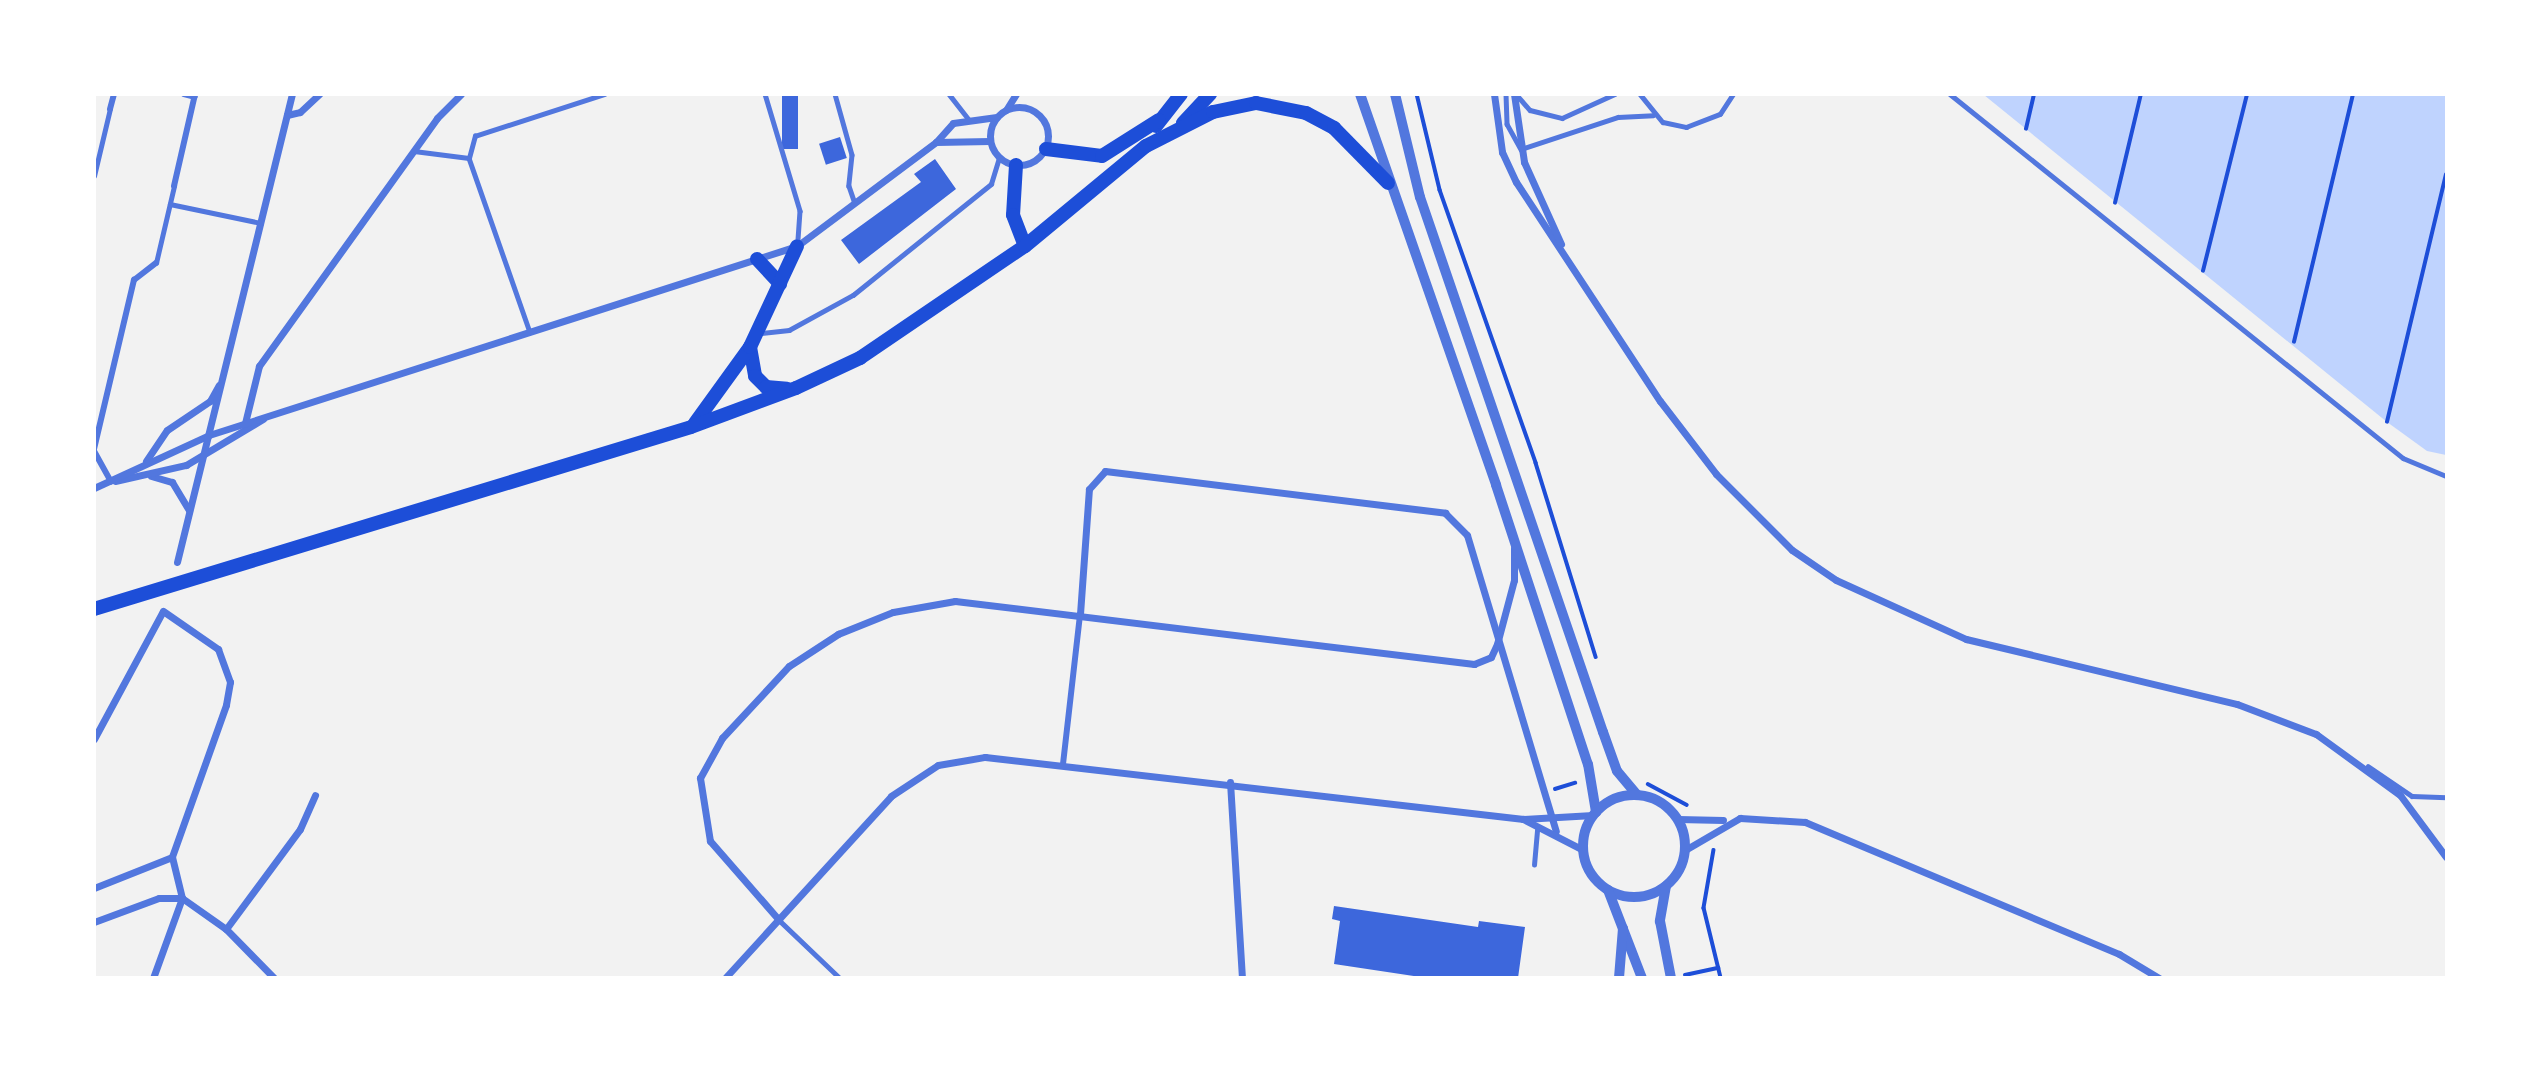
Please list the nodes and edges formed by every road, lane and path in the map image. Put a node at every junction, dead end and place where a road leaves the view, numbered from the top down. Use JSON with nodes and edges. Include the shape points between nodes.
{"nodes":[{"id":1,"x":114,"y":94,"type":"edge"},
{"id":2,"x":184,"y":94,"type":"edge"},
{"id":3,"x":292,"y":94,"type":"edge"},
{"id":4,"x":319,"y":94,"type":"edge"},
{"id":5,"x":461,"y":94,"type":"edge"},
{"id":6,"x":604,"y":94,"type":"edge"},
{"id":7,"x":765,"y":94,"type":"edge"},
{"id":8,"x":835,"y":94,"type":"edge"},
{"id":9,"x":949,"y":94,"type":"edge"},
{"id":10,"x":1016,"y":94,"type":"edge"},
{"id":11,"x":1181,"y":94,"type":"edge"},
{"id":12,"x":1210,"y":94,"type":"edge"},
{"id":13,"x":1360,"y":94,"type":"edge"},
{"id":14,"x":1395,"y":94,"type":"edge"},
{"id":15,"x":1417,"y":94,"type":"edge"},
{"id":16,"x":1494,"y":94,"type":"edge"},
{"id":17,"x":1506,"y":94,"type":"edge"},
{"id":18,"x":1515,"y":94,"type":"edge"},
{"id":19,"x":1615,"y":94,"type":"edge"},
{"id":20,"x":1640,"y":94,"type":"edge"},
{"id":21,"x":1733,"y":94,"type":"edge"},
{"id":22,"x":1950,"y":94,"type":"edge"},
{"id":23,"x":2034,"y":94,"type":"edge"},
{"id":24,"x":2141,"y":94,"type":"edge"},
{"id":25,"x":2247,"y":94,"type":"edge"},
{"id":26,"x":2353,"y":94,"type":"edge"},
{"id":27,"x":195,"y":96,"type":"edge"},
{"id":28,"x":110,"y":109,"type":"joint"},
{"id":29,"x":1006,"y":110,"type":"junction"},
{"id":30,"x":1653,"y":114,"type":"junction"},
{"id":31,"x":287,"y":115,"type":"junction"},
{"id":32,"x":997,"y":117,"type":"junction"},
{"id":33,"x":968,"y":118,"type":"junction"},
{"id":34,"x":1159,"y":120,"type":"junction"},
{"id":35,"x":2026,"y":128,"type":"dead end"},
{"id":36,"x":1173,"y":134,"type":"junction"},
{"id":37,"x":990,"y":141,"type":"junction"},
{"id":38,"x":936,"y":142,"type":"junction"},
{"id":39,"x":1146,"y":146,"type":"junction"},
{"id":40,"x":1046,"y":149,"type":"junction"},
{"id":41,"x":1521,"y":149,"type":"junction"},
{"id":42,"x":414,"y":151,"type":"junction"},
{"id":43,"x":469,"y":158,"type":"junction"},
{"id":44,"x":999,"y":158,"type":"junction"},
{"id":45,"x":1016,"y":165,"type":"junction"},
{"id":46,"x":94,"y":176,"type":"edge"},
{"id":47,"x":2446,"y":176,"type":"edge"},
{"id":48,"x":1388,"y":183,"type":"junction"},
{"id":49,"x":174,"y":186,"type":"joint"},
{"id":50,"x":855,"y":203,"type":"junction"},
{"id":51,"x":2115,"y":203,"type":"dead end"},
{"id":52,"x":170,"y":204,"type":"junction"},
{"id":53,"x":261,"y":223,"type":"junction"},
{"id":54,"x":797,"y":246,"type":"junction"},
{"id":55,"x":1025,"y":246,"type":"junction"},
{"id":56,"x":1564,"y":251,"type":"junction"},
{"id":57,"x":757,"y":259,"type":"junction"},
{"id":58,"x":156,"y":263,"type":"joint"},
{"id":59,"x":2203,"y":271,"type":"dead end"},
{"id":60,"x":780,"y":284,"type":"junction"},
{"id":61,"x":530,"y":331,"type":"junction"},
{"id":62,"x":757,"y":333,"type":"junction"},
{"id":63,"x":2294,"y":342,"type":"dead end"},
{"id":64,"x":750,"y":347,"type":"junction"},
{"id":65,"x":223,"y":379,"type":"junction"},
{"id":66,"x":796,"y":388,"type":"junction"},
{"id":67,"x":268,"y":415,"type":"junction"},
{"id":68,"x":2387,"y":422,"type":"dead end"},
{"id":69,"x":245,"y":423,"type":"junction"},
{"id":70,"x":691,"y":427,"type":"junction"},
{"id":71,"x":209,"y":435,"type":"junction"},
{"id":72,"x":94,"y":450,"type":"edge"},
{"id":73,"x":203,"y":457,"type":"junction"},
{"id":74,"x":146,"y":461,"type":"junction"},
{"id":75,"x":150,"y":476,"type":"junction"},
{"id":76,"x":2446,"y":476,"type":"edge"},
{"id":77,"x":111,"y":482,"type":"junction"},
{"id":78,"x":94,"y":488,"type":"edge"},
{"id":79,"x":189,"y":512,"type":"junction"},
{"id":80,"x":1514,"y":538,"type":"junction"},
{"id":81,"x":177,"y":562,"type":"dead end"},
{"id":82,"x":94,"y":609,"type":"edge"},
{"id":83,"x":1080,"y":614,"type":"junction"},
{"id":84,"x":1497,"y":644,"type":"junction"},
{"id":85,"x":1597,"y":660,"type":"dead end"},
{"id":86,"x":94,"y":739,"type":"edge"},
{"id":87,"x":1063,"y":764,"type":"junction"},
{"id":88,"x":2368,"y":766,"type":"junction"},
{"id":89,"x":1230,"y":782,"type":"junction"},
{"id":90,"x":1640,"y":782,"type":"dead end"},
{"id":91,"x":315,"y":795,"type":"dead end"},
{"id":92,"x":1637,"y":795,"type":"junction"},
{"id":93,"x":2446,"y":797,"type":"edge"},
{"id":94,"x":1595,"y":814,"type":"junction"},
{"id":95,"x":1553,"y":816,"type":"junction"},
{"id":96,"x":1523,"y":819,"type":"junction"},
{"id":97,"x":1678,"y":819,"type":"junction"},
{"id":98,"x":1731,"y":820,"type":"junction"},
{"id":99,"x":1705,"y":822,"type":"junction"},
{"id":100,"x":1538,"y":827,"type":"junction"},
{"id":101,"x":1710,"y":830,"type":"junction"},
{"id":102,"x":1556,"y":831,"type":"junction"},
{"id":103,"x":1583,"y":850,"type":"junction"},
{"id":104,"x":1685,"y":850,"type":"junction"},
{"id":105,"x":172,"y":857,"type":"junction"},
{"id":106,"x":2446,"y":857,"type":"edge"},
{"id":107,"x":1534,"y":865,"type":"dead end"},
{"id":108,"x":1667,"y":886,"type":"junction"},
{"id":109,"x":94,"y":888,"type":"edge"},
{"id":110,"x":1608,"y":890,"type":"junction"},
{"id":111,"x":183,"y":898,"type":"junction"},
{"id":112,"x":779,"y":920,"type":"junction"},
{"id":113,"x":94,"y":922,"type":"edge"},
{"id":114,"x":1624,"y":925,"type":"junction"},
{"id":115,"x":226,"y":929,"type":"junction"},
{"id":116,"x":1718,"y":968,"type":"junction"},
{"id":117,"x":153,"y":978,"type":"edge"},
{"id":118,"x":274,"y":978,"type":"edge"},
{"id":119,"x":725,"y":978,"type":"edge"},
{"id":120,"x":839,"y":978,"type":"edge"},
{"id":121,"x":1242,"y":978,"type":"edge"},
{"id":122,"x":1619,"y":978,"type":"edge"},
{"id":123,"x":1642,"y":978,"type":"edge"},
{"id":124,"x":1673,"y":978,"type":"edge"},
{"id":125,"x":1720,"y":978,"type":"edge"},
{"id":126,"x":2160,"y":978,"type":"edge"}],
"edges":[{"from":1,"to":28,"type":"street"},
{"from":2,"to":27,"type":"street"},
{"from":3,"to":31,"type":"street"},
{"from":4,"to":31,"type":"street","via":[[300,112]]},
{"from":5,"to":42,"type":"street"},
{"from":6,"to":43,"type":"lane","via":[[475,136]]},
{"from":7,"to":54,"type":"lane","via":[[800,211]]},
{"from":8,"to":50,"type":"lane","via":[[852,155],[848,173]]},
{"from":9,"to":33,"type":"lane"},
{"from":10,"to":29,"type":"street"},
{"from":11,"to":34,"type":"highway"},
{"from":12,"to":36,"type":"highway"},
{"from":13,"to":48,"type":"street"},
{"from":14,"to":92,"type":"street","via":[[1420,197],[1603,732],[1617,771]]},
{"from":15,"to":85,"type":"path","via":[[1440,190],[1536,463]]},
{"from":16,"to":56,"type":"street","via":[[1502,152],[1516,182]]},
{"from":17,"to":41,"type":"lane","via":[[1511,137]]},
{"from":18,"to":19,"type":"lane","via":[[1530,110],[1562,118]]},
{"from":18,"to":41,"type":"street"},
{"from":20,"to":30,"type":"lane"},
{"from":21,"to":30,"type":"lane","via":[[1720,114],[1698,126],[1674,126]]},
{"from":22,"to":76,"type":"lane","via":[[2403,458]]},
{"from":23,"to":35,"type":"path"},
{"from":24,"to":51,"type":"path"},
{"from":25,"to":59,"type":"path"},
{"from":26,"to":63,"type":"path"},
{"from":27,"to":49,"type":"street"},
{"from":28,"to":46,"type":"lane"},
{"from":29,"to":32,"type":"street"},
{"from":29,"to":40,"type":"street","via":[[1024,107],[1040,115],[1049,131]]},
{"from":30,"to":41,"type":"lane","via":[[1604,120]]},
{"from":31,"to":53,"type":"street"},
{"from":32,"to":33,"type":"street"},
{"from":32,"to":37,"type":"street"},
{"from":33,"to":38,"type":"street","via":[[945,127]]},
{"from":34,"to":39,"type":"highway"},
{"from":34,"to":40,"type":"highway","via":[[1102,156]]},
{"from":36,"to":39,"type":"highway"},
{"from":36,"to":48,"type":"highway","via":[[1233,106],[1280,106],[1334,128]]},
{"from":37,"to":38,"type":"street"},
{"from":37,"to":44,"type":"street"},
{"from":38,"to":50,"type":"street"},
{"from":39,"to":55,"type":"highway"},
{"from":40,"to":45,"type":"street","via":[[1033,162]]},
{"from":41,"to":56,"type":"street"},
{"from":42,"to":43,"type":"lane"},
{"from":42,"to":69,"type":"street","via":[[259,366]]},
{"from":43,"to":61,"type":"lane"},
{"from":44,"to":45,"type":"street"},
{"from":44,"to":62,"type":"lane","via":[[990,184],[853,295],[789,330]]},
{"from":45,"to":55,"type":"highway","via":[[1013,215]]},
{"from":47,"to":68,"type":"path"},
{"from":48,"to":80,"type":"street"},
{"from":49,"to":52,"type":"lane"},
{"from":50,"to":54,"type":"street"},
{"from":52,"to":53,"type":"lane"},
{"from":52,"to":58,"type":"lane"},
{"from":53,"to":65,"type":"street"},
{"from":54,"to":57,"type":"street"},
{"from":54,"to":60,"type":"highway"},
{"from":55,"to":66,"type":"highway","via":[[860,358]]},
{"from":56,"to":88,"type":"street","via":[[1660,401],[1716,474],[1751,513],[1836,580],[1966,639],[2273,715]]},
{"from":57,"to":60,"type":"highway"},
{"from":57,"to":61,"type":"street"},
{"from":58,"to":72,"type":"street","via":[[134,279]]},
{"from":60,"to":62,"type":"highway"},
{"from":61,"to":67,"type":"street"},
{"from":62,"to":64,"type":"highway"},
{"from":64,"to":66,"type":"highway","via":[[755,376],[766,387]]},
{"from":64,"to":70,"type":"highway"},
{"from":65,"to":71,"type":"street"},
{"from":65,"to":74,"type":"street","via":[[210,401],[167,430]]},
{"from":66,"to":70,"type":"highway"},
{"from":67,"to":69,"type":"street"},
{"from":67,"to":73,"type":"street"},
{"from":69,"to":71,"type":"street"},
{"from":70,"to":82,"type":"highway"},
{"from":71,"to":73,"type":"street"},
{"from":71,"to":74,"type":"street"},
{"from":72,"to":77,"type":"street"},
{"from":73,"to":75,"type":"street"},
{"from":73,"to":79,"type":"street"},
{"from":74,"to":77,"type":"street"},
{"from":75,"to":77,"type":"street"},
{"from":75,"to":79,"type":"street","via":[[172,482]]},
{"from":77,"to":78,"type":"street"},
{"from":79,"to":81,"type":"street"},
{"from":80,"to":84,"type":"street","via":[[1514,580]]},
{"from":80,"to":94,"type":"street","via":[[1588,764]]},
{"from":83,"to":84,"type":"street","via":[[1474,664],[1491,657]]},
{"from":83,"to":84,"type":"street","via":[[1089,489],[1098,475],[1114,470],[1445,513],[1467,535]]},
{"from":83,"to":87,"type":"street"},
{"from":83,"to":112,"type":"street","via":[[955,601],[894,612],[838,634],[789,666],[722,738],[701,778],[710,841]]},
{"from":84,"to":95,"type":"street"},
{"from":86,"to":105,"type":"street","via":[[163,611],[206,635],[230,682],[213,752]]},
{"from":87,"to":89,"type":"street"},
{"from":87,"to":112,"type":"street","via":[[985,757],[938,765],[912,779]]},
{"from":88,"to":93,"type":"lane","via":[[2412,796]]},
{"from":88,"to":106,"type":"street","via":[[2400,796]]},
{"from":89,"to":96,"type":"street"},
{"from":89,"to":121,"type":"street"},
{"from":90,"to":99,"type":"path","via":[[1665,791]]},
{"from":91,"to":115,"type":"street","via":[[300,829]]},
{"from":92,"to":94,"type":"street","via":[[1613,799]]},
{"from":92,"to":97,"type":"street","via":[[1660,802]]},
{"from":94,"to":95,"type":"street"},
{"from":94,"to":103,"type":"street"},
{"from":95,"to":96,"type":"street"},
{"from":95,"to":102,"type":"street"},
{"from":96,"to":100,"type":"street"},
{"from":97,"to":99,"type":"street"},
{"from":97,"to":104,"type":"street"},
{"from":98,"to":99,"type":"street"},
{"from":98,"to":101,"type":"street"},
{"from":98,"to":126,"type":"street","via":[[1773,816],[1835,832],[2119,954]]},
{"from":100,"to":102,"type":"street"},
{"from":100,"to":107,"type":"lane"},
{"from":101,"to":104,"type":"street"},
{"from":101,"to":116,"type":"path","via":[[1717,838],[1704,908]]},
{"from":102,"to":103,"type":"street"},
{"from":103,"to":110,"type":"street","via":[[1591,873]]},
{"from":104,"to":108,"type":"street"},
{"from":105,"to":109,"type":"street"},
{"from":105,"to":111,"type":"street"},
{"from":108,"to":110,"type":"street","via":[[1632,897]]},
{"from":108,"to":124,"type":"street","via":[[1660,921]]},
{"from":110,"to":114,"type":"street"},
{"from":111,"to":113,"type":"street","via":[[159,898]]},
{"from":111,"to":115,"type":"street"},
{"from":111,"to":117,"type":"street"},
{"from":112,"to":119,"type":"street"},
{"from":112,"to":120,"type":"lane"},
{"from":114,"to":122,"type":"street"},
{"from":114,"to":123,"type":"street"},
{"from":115,"to":118,"type":"street"},
{"from":116,"to":124,"type":"path"},
{"from":116,"to":125,"type":"path"}]}
